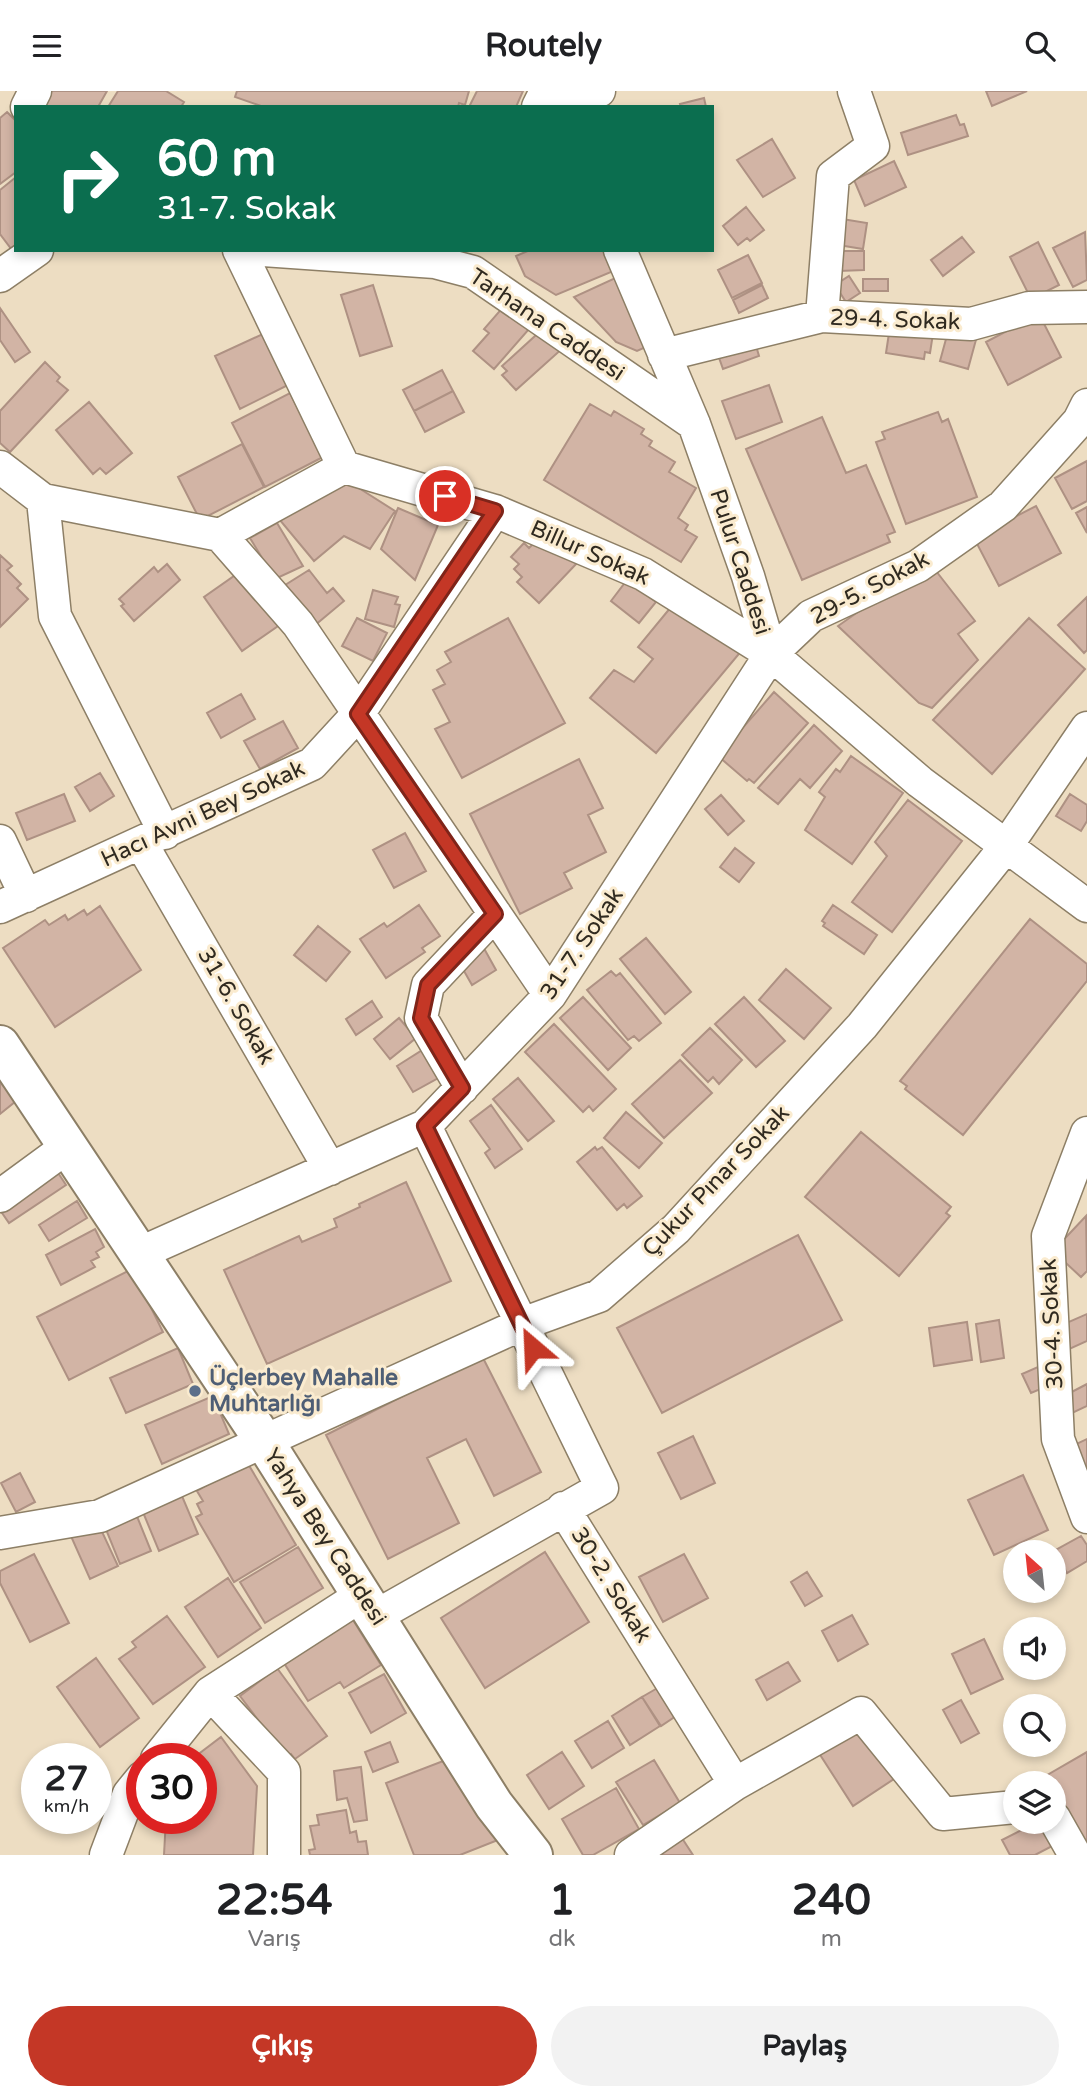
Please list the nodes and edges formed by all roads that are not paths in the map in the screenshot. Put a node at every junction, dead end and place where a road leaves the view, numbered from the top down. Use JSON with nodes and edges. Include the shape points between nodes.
{"nodes":[{"id":1,"x":599,"y":91,"type":"edge"},
{"id":2,"x":854,"y":91,"type":"edge"},
{"id":3,"x":566,"y":105,"type":"edge"},
{"id":4,"x":34,"y":252,"type":"edge"},
{"id":5,"x":240,"y":252,"type":"edge"},
{"id":6,"x":292,"y":252,"type":"edge"},
{"id":7,"x":621,"y":252,"type":"edge"},
{"id":8,"x":477,"y":261,"type":"edge"},
{"id":9,"x":0,"y":277,"type":"edge"},
{"id":10,"x":1087,"y":307,"type":"edge"},
{"id":11,"x":822,"y":316,"type":"junction"},
{"id":12,"x":664,"y":355,"type":"junction"},
{"id":13,"x":1084,"y":418,"type":"edge"},
{"id":14,"x":694,"y":424,"type":"junction"},
{"id":15,"x":0,"y":467,"type":"edge"},
{"id":16,"x":344,"y":467,"type":"junction"},
{"id":17,"x":43,"y":500,"type":"junction"},
{"id":18,"x":495,"y":511,"type":"junction"},
{"id":19,"x":220,"y":535,"type":"junction"},
{"id":20,"x":771,"y":654,"type":"junction"},
{"id":21,"x":358,"y":714,"type":"junction"},
{"id":22,"x":1087,"y":727,"type":"edge"},
{"id":23,"x":153,"y":838,"type":"junction"},
{"id":24,"x":0,"y":841,"type":"edge"},
{"id":25,"x":1007,"y":845,"type":"junction"},
{"id":26,"x":13,"y":901,"type":"edge"},
{"id":27,"x":1087,"y":906,"type":"edge"},
{"id":28,"x":495,"y":914,"type":"junction"},
{"id":29,"x":550,"y":995,"type":"junction"},
{"id":30,"x":0,"y":1045,"type":"edge"},
{"id":31,"x":462,"y":1088,"type":"junction"},
{"id":32,"x":425,"y":1126,"type":"junction"},
{"id":33,"x":1087,"y":1133,"type":"edge"},
{"id":34,"x":67,"y":1147,"type":"junction"},
{"id":35,"x":330,"y":1169,"type":"junction"},
{"id":36,"x":0,"y":1196,"type":"edge"},
{"id":37,"x":138,"y":1254,"type":"junction"},
{"id":38,"x":522,"y":1324,"type":"junction"},
{"id":39,"x":264,"y":1441,"type":"junction"},
{"id":40,"x":563,"y":1508,"type":"junction"},
{"id":41,"x":1087,"y":1517,"type":"edge"},
{"id":42,"x":0,"y":1533,"type":"edge"},
{"id":43,"x":369,"y":1605,"type":"junction"},
{"id":44,"x":210,"y":1693,"type":"junction"},
{"id":45,"x":170,"y":1743,"type":"edge"},
{"id":46,"x":734,"y":1784,"type":"junction"},
{"id":47,"x":126,"y":1802,"type":"edge"},
{"id":48,"x":1003,"y":1808,"type":"edge"},
{"id":49,"x":1063,"y":1834,"type":"edge"},
{"id":50,"x":530,"y":1854,"type":"edge"},
{"id":51,"x":106,"y":1855,"type":"edge"},
{"id":52,"x":284,"y":1855,"type":"edge"},
{"id":53,"x":631,"y":1855,"type":"edge"},
{"id":54,"x":1075,"y":1855,"type":"edge"}],
"edges":[{"from":1,"to":3,"type":"street"},
{"from":2,"to":11,"type":"street","via":[[873,146],[833,176]]},
{"from":4,"to":9,"type":"street"},
{"from":5,"to":16,"type":"street"},
{"from":6,"to":8,"type":"street","name":"Tarhana Caddesi"},
{"from":7,"to":12,"type":"street","name":"Pulur Caddesi"},
{"from":8,"to":14,"type":"street","name":"Tarhana Caddesi"},
{"from":10,"to":11,"type":"street","name":"29-4. Sokak","via":[[1029,308],[971,324]]},
{"from":11,"to":12,"type":"street","name":"29-4. Sokak"},
{"from":12,"to":14,"type":"street","name":"Pulur Caddesi"},
{"from":13,"to":20,"type":"street","name":"29-5. Sokak","via":[[1003,506],[918,566],[811,616]]},
{"from":14,"to":20,"type":"street","name":"Pulur Caddesi"},
{"from":15,"to":17,"type":"street"},
{"from":16,"to":18,"type":"street","name":"Billur Sokak"},
{"from":16,"to":19,"type":"street"},
{"from":17,"to":19,"type":"street"},
{"from":17,"to":23,"type":"street","name":"31-6. Sokak","via":[[55,616]]},
{"from":18,"to":20,"type":"street","name":"Billur Sokak","via":[[643,574]]},
{"from":18,"to":21,"type":"street","name":"Hacı Avni Bey Sokak"},
{"from":19,"to":21,"type":"street","via":[[298,624]]},
{"from":20,"to":25,"type":"street","name":"Pulur Caddesi","via":[[920,782]]},
{"from":20,"to":29,"type":"street","name":"31-7. Sokak"},
{"from":21,"to":23,"type":"street","name":"Hacı Avni Bey Sokak","via":[[312,764]]},
{"from":21,"to":28,"type":"street"},
{"from":22,"to":25,"type":"street","name":"Çukur Pınar Sokak"},
{"from":23,"to":26,"type":"street","name":"Hacı Avni Bey Sokak"},
{"from":23,"to":35,"type":"street","name":"31-6. Sokak"},
{"from":24,"to":26,"type":"street"},
{"from":25,"to":27,"type":"street","name":"Pulur Caddesi"},
{"from":25,"to":38,"type":"street","name":"Çukur Pınar Sokak","via":[[862,1026],[676,1229],[599,1296]]},
{"from":28,"to":29,"type":"street"},
{"from":28,"to":31,"type":"street","via":[[428,985],[421,1018]]},
{"from":29,"to":31,"type":"street","name":"31-7. Sokak"},
{"from":30,"to":34,"type":"street","name":"Yahya Bey Caddesi"},
{"from":31,"to":32,"type":"street","name":"31-7. Sokak"},
{"from":32,"to":35,"type":"street","name":"31-7. Sokak"},
{"from":32,"to":38,"type":"street"},
{"from":33,"to":41,"type":"street","name":"30-4. Sokak","via":[[1048,1236],[1058,1439]]},
{"from":34,"to":36,"type":"street"},
{"from":34,"to":37,"type":"street","name":"Yahya Bey Caddesi"},
{"from":35,"to":37,"type":"street","name":"31-7. Sokak"},
{"from":37,"to":39,"type":"street","name":"Yahya Bey Caddesi"},
{"from":38,"to":39,"type":"street","name":"Çukur Pınar Sokak"},
{"from":38,"to":40,"type":"street","name":"30-2. Sokak","via":[[602,1488]]},
{"from":39,"to":42,"type":"street","name":"Çukur Pınar Sokak","via":[[100,1516]]},
{"from":39,"to":43,"type":"street","name":"Yahya Bey Caddesi"},
{"from":40,"to":43,"type":"street"},
{"from":40,"to":46,"type":"street","name":"30-2. Sokak"},
{"from":43,"to":44,"type":"street"},
{"from":43,"to":50,"type":"street","name":"Yahya Bey Caddesi","via":[[494,1805]]},
{"from":44,"to":45,"type":"street"},
{"from":44,"to":52,"type":"street","via":[[284,1772]]},
{"from":46,"to":48,"type":"street","via":[[861,1713],[943,1814]]},
{"from":46,"to":53,"type":"street"},
{"from":47,"to":51,"type":"street"},
{"from":49,"to":54,"type":"street"}]}
